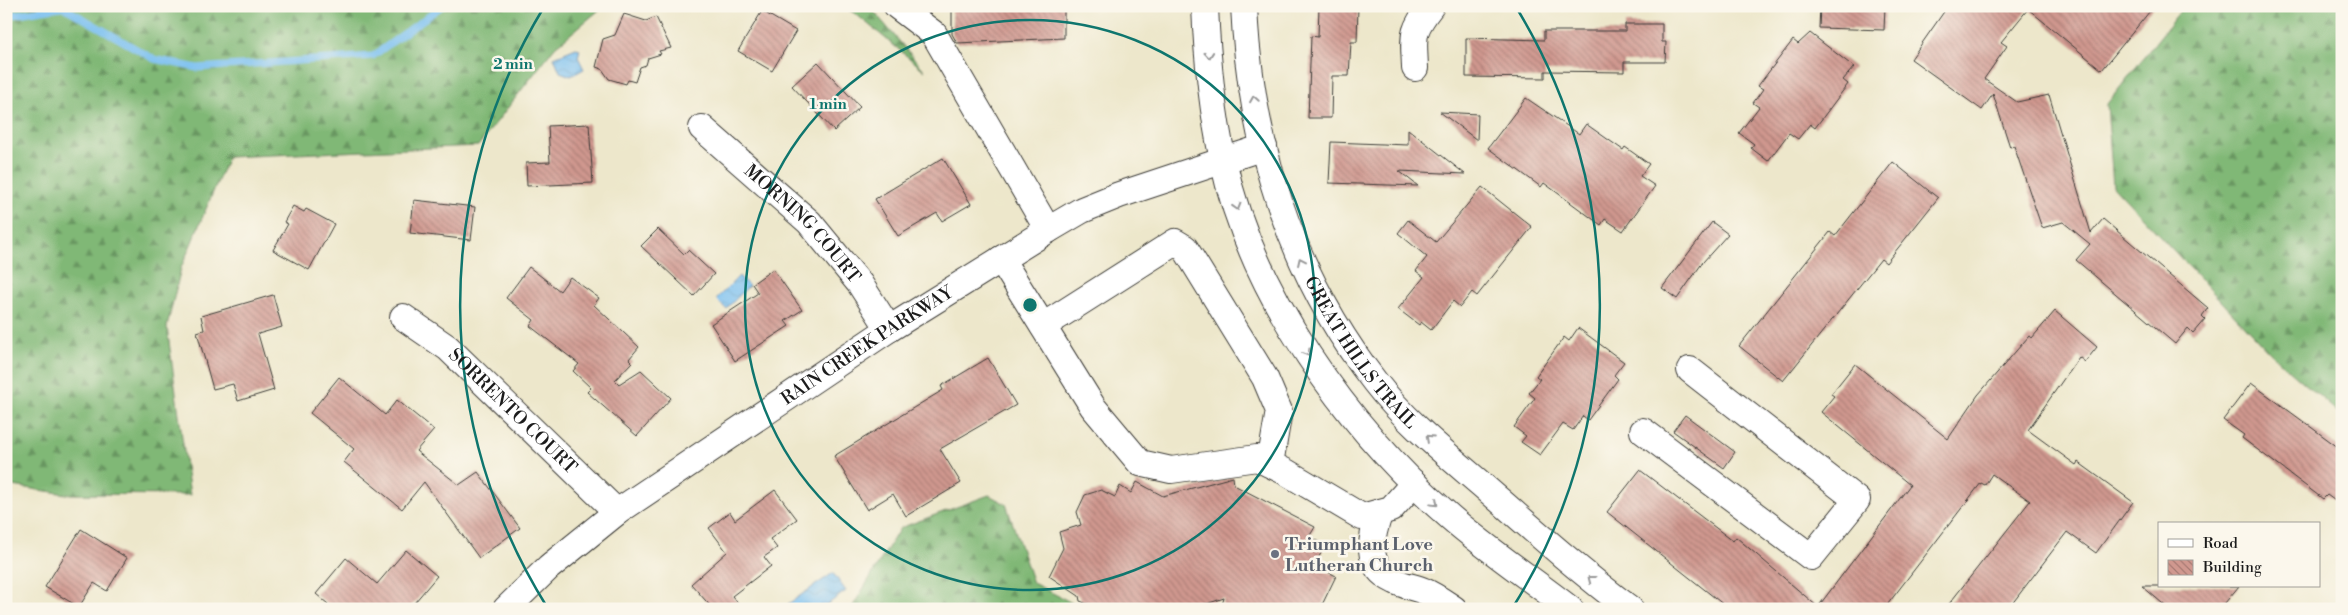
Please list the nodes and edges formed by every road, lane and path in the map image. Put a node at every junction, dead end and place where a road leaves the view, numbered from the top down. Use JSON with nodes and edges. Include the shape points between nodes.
{"nodes":[{"id":1,"x":897,"y":6,"type":"edge"},
{"id":2,"x":1205,"y":6,"type":"edge"},
{"id":3,"x":1244,"y":6,"type":"edge"},
{"id":4,"x":1432,"y":6,"type":"edge"},
{"id":5,"x":1415,"y":68,"type":"dead end"},
{"id":6,"x":702,"y":128,"type":"dead end"},
{"id":7,"x":1264,"y":147,"type":"junction"},
{"id":8,"x":1223,"y":160,"type":"junction"},
{"id":9,"x":1048,"y":230,"type":"junction"},
{"id":10,"x":1001,"y":259,"type":"junction"},
{"id":11,"x":402,"y":317,"type":"dead end"},
{"id":12,"x":1043,"y":326,"type":"junction"},
{"id":13,"x":889,"y":329,"type":"junction"},
{"id":14,"x":1690,"y":370,"type":"dead end"},
{"id":15,"x":1643,"y":431,"type":"dead end"},
{"id":16,"x":1270,"y":464,"type":"junction"},
{"id":17,"x":1414,"y":483,"type":"junction"},
{"id":18,"x":617,"y":512,"type":"junction"},
{"id":19,"x":1380,"y":512,"type":"junction"},
{"id":20,"x":506,"y":609,"type":"edge"},
{"id":21,"x":1454,"y":609,"type":"edge"},
{"id":22,"x":1570,"y":609,"type":"edge"},
{"id":23,"x":1630,"y":609,"type":"edge"}],
"edges":[{"from":1,"to":9,"type":"street","via":[[934,34]]},
{"from":2,"to":8,"type":"street","one_way":true},
{"from":7,"to":3,"type":"street","name":"GREAT HILLS TRAIL","one_way":true,"via":[[1245,42]]},
{"from":4,"to":5,"type":"street","via":[[1417,24]]},
{"from":6,"to":13,"type":"street","name":"MORNING COURT","via":[[809,222],[860,284]]},
{"from":7,"to":8,"type":"street","name":"RAIN CREEK PARKWAY"},
{"from":23,"to":7,"type":"street","name":"GREAT HILLS TRAIL","one_way":true,"via":[[1588,577],[1426,436],[1376,384],[1335,326],[1301,261],[1279,204]]},
{"from":8,"to":9,"type":"street","name":"RAIN CREEK PARKWAY","via":[[1112,198],[1082,210]]},
{"from":8,"to":17,"type":"street","one_way":true,"via":[[1242,225],[1276,300],[1312,361],[1353,418]]},
{"from":9,"to":10,"type":"street","name":"RAIN CREEK PARKWAY"},
{"from":10,"to":12,"type":"street"},
{"from":10,"to":13,"type":"street","name":"RAIN CREEK PARKWAY"},
{"from":11,"to":18,"type":"street","name":"SORRENTO COURT","via":[[448,348]]},
{"from":12,"to":16,"type":"street","via":[[1093,407],[1140,463],[1171,470],[1257,458]]},
{"from":12,"to":16,"type":"street","via":[[1175,242],[1185,248],[1265,378],[1280,411]]},
{"from":13,"to":18,"type":"street","name":"RAIN CREEK PARKWAY"},
{"from":14,"to":15,"type":"street","via":[[1857,500],[1811,557]]},
{"from":16,"to":19,"type":"street","via":[[1362,517]]},
{"from":17,"to":19,"type":"street","via":[[1391,509]]},
{"from":17,"to":22,"type":"street","one_way":true,"via":[[1451,518]]},
{"from":18,"to":20,"type":"street","name":"RAIN CREEK PARKWAY","via":[[549,567]]},
{"from":19,"to":21,"type":"street","via":[[1373,531],[1371,554],[1380,571],[1394,581],[1426,591]]}]}
